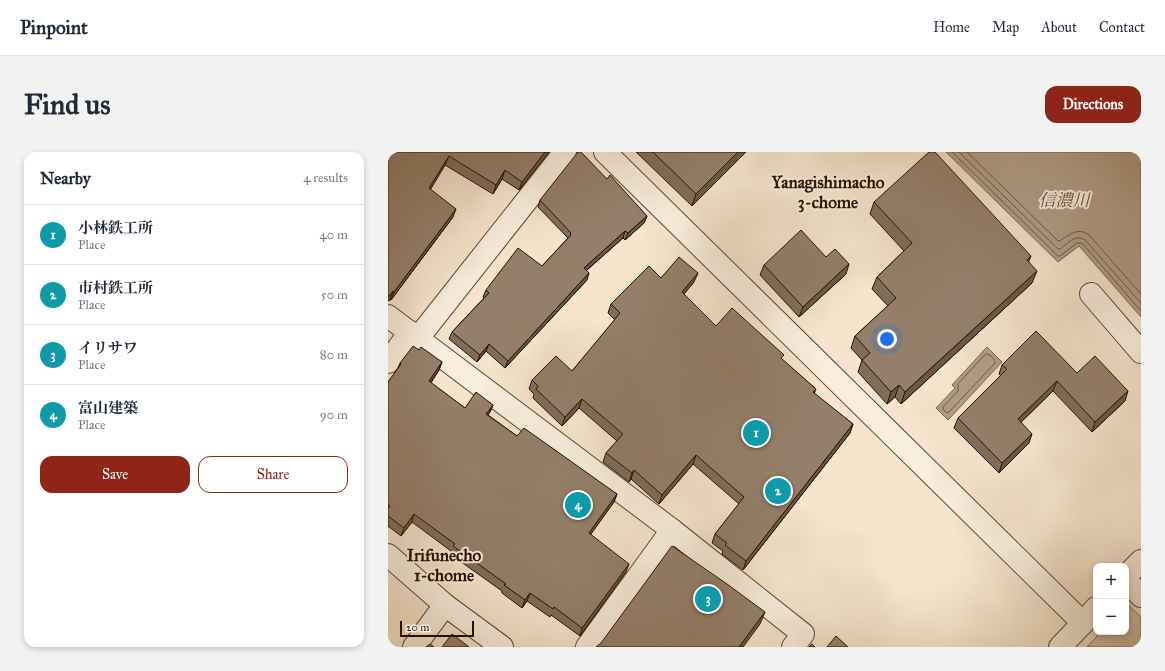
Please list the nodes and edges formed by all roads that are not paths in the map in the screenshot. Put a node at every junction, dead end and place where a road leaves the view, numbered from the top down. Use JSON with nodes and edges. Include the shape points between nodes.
{"nodes":[{"id":1,"x":565,"y":152,"type":"edge"},
{"id":2,"x":605,"y":152,"type":"edge"},
{"id":3,"x":1091,"y":294,"type":"dead end"},
{"id":4,"x":388,"y":316,"type":"edge"},
{"id":5,"x":414,"y":335,"type":"junction"},
{"id":6,"x":1141,"y":352,"type":"edge"},
{"id":7,"x":388,"y":362,"type":"edge"},
{"id":8,"x":672,"y":530,"type":"junction"},
{"id":9,"x":388,"y":555,"type":"edge"},
{"id":10,"x":1141,"y":561,"type":"edge"},
{"id":11,"x":1129,"y":573,"type":"edge"},
{"id":12,"x":1129,"y":583,"type":"edge"},
{"id":13,"x":1141,"y":596,"type":"edge"},
{"id":14,"x":446,"y":605,"type":"junction"},
{"id":15,"x":1089,"y":616,"type":"edge"},
{"id":16,"x":414,"y":647,"type":"edge"},
{"id":17,"x":502,"y":647,"type":"edge"},
{"id":18,"x":587,"y":647,"type":"edge"},
{"id":19,"x":793,"y":647,"type":"edge"},
{"id":20,"x":1060,"y":647,"type":"edge"}],
"edges":[{"from":1,"to":5,"type":"street"},
{"from":2,"to":15,"type":"street"},
{"from":3,"to":6,"type":"street"},
{"from":4,"to":5,"type":"street"},
{"from":5,"to":7,"type":"street"},
{"from":5,"to":8,"type":"street"},
{"from":8,"to":18,"type":"street"},
{"from":8,"to":19,"type":"street","via":[[803,634]]},
{"from":9,"to":14,"type":"street"},
{"from":10,"to":11,"type":"street"},
{"from":12,"to":13,"type":"street"},
{"from":14,"to":16,"type":"street"},
{"from":14,"to":17,"type":"street"},
{"from":15,"to":20,"type":"street"}]}
